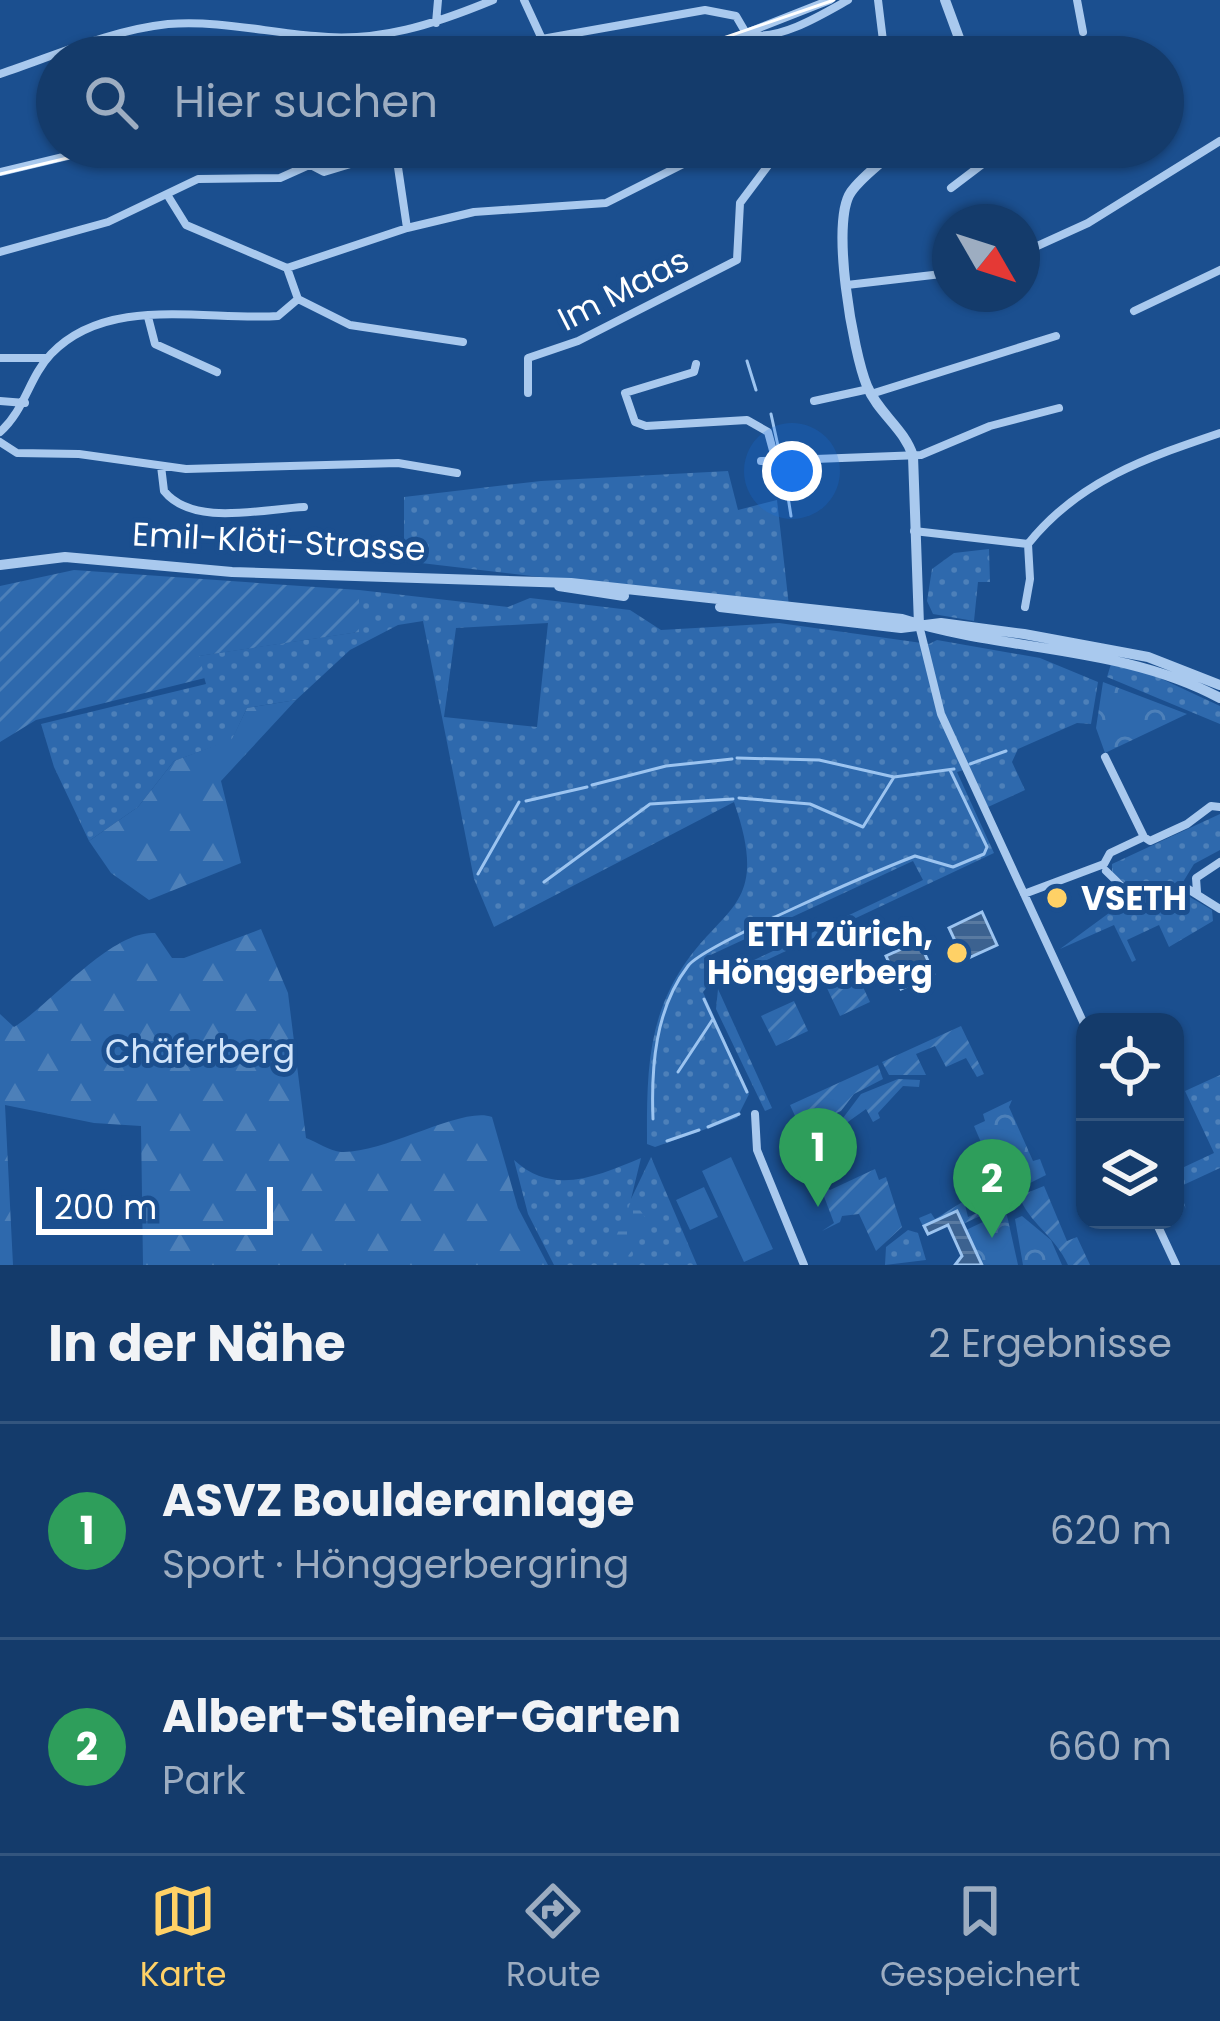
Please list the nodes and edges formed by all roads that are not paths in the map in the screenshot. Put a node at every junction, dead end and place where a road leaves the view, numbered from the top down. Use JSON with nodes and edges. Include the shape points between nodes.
{"nodes":[{"id":1,"x":438,"y":0,"type":"edge"},
{"id":2,"x":493,"y":0,"type":"edge"},
{"id":3,"x":524,"y":0,"type":"edge"},
{"id":4,"x":848,"y":0,"type":"edge"},
{"id":5,"x":878,"y":0,"type":"edge"},
{"id":6,"x":945,"y":0,"type":"edge"},
{"id":7,"x":1077,"y":0,"type":"edge"},
{"id":8,"x":834,"y":2,"type":"edge"},
{"id":9,"x":436,"y":22,"type":"junction"},
{"id":10,"x":1083,"y":32,"type":"dead end"},
{"id":11,"x":750,"y":34,"type":"junction"},
{"id":12,"x":116,"y":36,"type":"edge"},
{"id":13,"x":318,"y":36,"type":"edge"},
{"id":14,"x":377,"y":36,"type":"edge"},
{"id":15,"x":541,"y":36,"type":"edge"},
{"id":16,"x":554,"y":36,"type":"edge"},
{"id":17,"x":744,"y":36,"type":"edge"},
{"id":18,"x":882,"y":36,"type":"edge"},
{"id":19,"x":958,"y":36,"type":"edge"},
{"id":20,"x":36,"y":62,"type":"edge"},
{"id":21,"x":0,"y":74,"type":"edge"},
{"id":22,"x":1220,"y":141,"type":"edge"},
{"id":23,"x":36,"y":163,"type":"edge"},
{"id":24,"x":1184,"y":163,"type":"edge"},
{"id":25,"x":302,"y":168,"type":"edge"},
{"id":26,"x":396,"y":168,"type":"edge"},
{"id":27,"x":677,"y":168,"type":"edge"},
{"id":28,"x":766,"y":168,"type":"edge"},
{"id":29,"x":878,"y":168,"type":"edge"},
{"id":30,"x":977,"y":168,"type":"edge"},
{"id":31,"x":1177,"y":168,"type":"edge"},
{"id":32,"x":0,"y":172,"type":"edge"},
{"id":33,"x":951,"y":188,"type":"dead end"},
{"id":34,"x":168,"y":196,"type":"junction"},
{"id":35,"x":407,"y":228,"type":"junction"},
{"id":36,"x":1040,"y":245,"type":"edge"},
{"id":37,"x":0,"y":252,"type":"edge"},
{"id":38,"x":287,"y":268,"type":"junction"},
{"id":39,"x":1220,"y":270,"type":"edge"},
{"id":40,"x":932,"y":274,"type":"edge"},
{"id":41,"x":847,"y":285,"type":"junction"},
{"id":42,"x":298,"y":299,"type":"junction"},
{"id":43,"x":1134,"y":310,"type":"dead end"},
{"id":44,"x":148,"y":317,"type":"junction"},
{"id":45,"x":1056,"y":336,"type":"dead end"},
{"id":46,"x":463,"y":342,"type":"dead end"},
{"id":47,"x":0,"y":358,"type":"edge"},
{"id":48,"x":46,"y":358,"type":"junction"},
{"id":49,"x":696,"y":364,"type":"dead end"},
{"id":50,"x":217,"y":371,"type":"dead end"},
{"id":51,"x":870,"y":391,"type":"junction"},
{"id":52,"x":528,"y":392,"type":"dead end"},
{"id":53,"x":0,"y":401,"type":"edge"},
{"id":54,"x":814,"y":401,"type":"dead end"},
{"id":55,"x":25,"y":403,"type":"junction"},
{"id":56,"x":1059,"y":408,"type":"dead end"},
{"id":57,"x":0,"y":432,"type":"edge"},
{"id":58,"x":1220,"y":434,"type":"edge"},
{"id":59,"x":0,"y":442,"type":"edge"},
{"id":60,"x":913,"y":456,"type":"junction"},
{"id":61,"x":775,"y":458,"type":"junction"},
{"id":62,"x":761,"y":461,"type":"dead end"},
{"id":63,"x":161,"y":466,"type":"junction"},
{"id":64,"x":457,"y":473,"type":"dead end"},
{"id":65,"x":304,"y":507,"type":"dead end"},
{"id":66,"x":914,"y":531,"type":"junction"},
{"id":67,"x":1028,"y":544,"type":"junction"},
{"id":68,"x":0,"y":565,"type":"edge"},
{"id":69,"x":1024,"y":607,"type":"dead end"},
{"id":70,"x":919,"y":625,"type":"junction"},
{"id":71,"x":1220,"y":686,"type":"edge"},
{"id":72,"x":1220,"y":698,"type":"edge"},
{"id":73,"x":1105,"y":757,"type":"dead end"},
{"id":74,"x":1220,"y":807,"type":"edge"},
{"id":75,"x":1144,"y":836,"type":"junction"},
{"id":76,"x":1220,"y":862,"type":"edge"},
{"id":77,"x":1106,"y":871,"type":"dead end"},
{"id":78,"x":1198,"y":893,"type":"junction"},
{"id":79,"x":1024,"y":894,"type":"junction"},
{"id":80,"x":1220,"y":909,"type":"edge"},
{"id":81,"x":1079,"y":1013,"type":"edge"},
{"id":82,"x":755,"y":1114,"type":"dead end"},
{"id":83,"x":1159,"y":1229,"type":"edge"},
{"id":84,"x":804,"y":1265,"type":"edge"},
{"id":85,"x":1176,"y":1265,"type":"edge"}],
"edges":[{"from":1,"to":9,"type":"street"},
{"from":2,"to":9,"type":"street"},
{"from":3,"to":15,"type":"street"},
{"from":4,"to":8,"type":"street"},
{"from":5,"to":18,"type":"street"},
{"from":6,"to":19,"type":"street"},
{"from":7,"to":10,"type":"street"},
{"from":8,"to":11,"type":"street"},
{"from":9,"to":14,"type":"street"},
{"from":11,"to":16,"type":"street","via":[[736,16],[705,10]]},
{"from":11,"to":17,"type":"street"},
{"from":12,"to":13,"type":"street","via":[[169,24],[224,24]]},
{"from":20,"to":21,"type":"street"},
{"from":22,"to":24,"type":"street"},
{"from":23,"to":32,"type":"street"},
{"from":25,"to":34,"type":"street","via":[[280,178],[198,179]]},
{"from":26,"to":35,"type":"street"},
{"from":27,"to":35,"type":"street","via":[[613,201],[504,208]]},
{"from":28,"to":52,"type":"street","name":"Im Maas","via":[[740,203],[737,260],[528,358]]},
{"from":29,"to":41,"type":"street","via":[[848,198]]},
{"from":30,"to":33,"type":"street"},
{"from":31,"to":36,"type":"street"},
{"from":34,"to":37,"type":"street"},
{"from":34,"to":38,"type":"street","via":[[186,226]]},
{"from":35,"to":38,"type":"street"},
{"from":38,"to":42,"type":"street"},
{"from":39,"to":43,"type":"street"},
{"from":40,"to":41,"type":"street"},
{"from":41,"to":51,"type":"street"},
{"from":42,"to":44,"type":"street","via":[[278,316]]},
{"from":42,"to":46,"type":"street","via":[[350,325]]},
{"from":44,"to":48,"type":"street","via":[[84,332]]},
{"from":44,"to":50,"type":"street","via":[[155,344]]},
{"from":45,"to":51,"type":"street"},
{"from":47,"to":48,"type":"street"},
{"from":48,"to":55,"type":"street"},
{"from":49,"to":61,"type":"street","via":[[694,372],[626,392],[635,422],[758,422]]},
{"from":51,"to":54,"type":"street"},
{"from":51,"to":60,"type":"street"},
{"from":53,"to":55,"type":"street"},
{"from":55,"to":57,"type":"street"},
{"from":56,"to":60,"type":"street"},
{"from":58,"to":67,"type":"street","via":[[1106,475]]},
{"from":59,"to":63,"type":"street","via":[[16,453]]},
{"from":60,"to":61,"type":"street"},
{"from":60,"to":66,"type":"street"},
{"from":61,"to":62,"type":"street"},
{"from":63,"to":64,"type":"street","via":[[398,463]]},
{"from":63,"to":65,"type":"street","via":[[164,491],[181,507]]},
{"from":66,"to":67,"type":"street"},
{"from":66,"to":70,"type":"street"},
{"from":67,"to":69,"type":"street"},
{"from":68,"to":70,"type":"street","name":"Emil-Klöti-Strasse","via":[[65,557],[556,585]]},
{"from":70,"to":71,"type":"street","name":"Emil-Klöti-Strasse","via":[[1102,647]]},
{"from":70,"to":72,"type":"street","name":"Emil-Klöti-Strasse","via":[[1151,668]]},
{"from":70,"to":79,"type":"street","via":[[940,714]]},
{"from":73,"to":75,"type":"street"},
{"from":74,"to":75,"type":"street","via":[[1150,841]]},
{"from":75,"to":79,"type":"street","via":[[1103,864]]},
{"from":76,"to":78,"type":"street","via":[[1196,878]]},
{"from":77,"to":78,"type":"street","via":[[1137,902],[1175,889]]},
{"from":78,"to":80,"type":"street"},
{"from":79,"to":81,"type":"street"},
{"from":82,"to":84,"type":"street","via":[[757,1150]]},
{"from":83,"to":85,"type":"street"}]}
